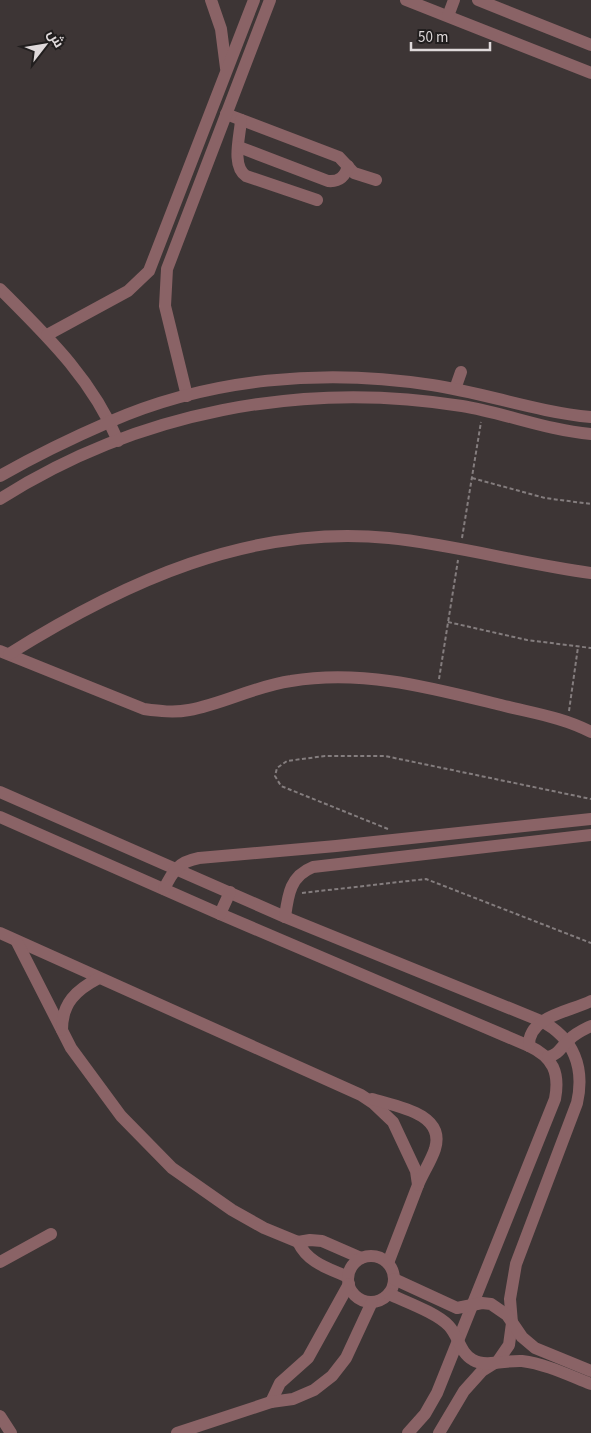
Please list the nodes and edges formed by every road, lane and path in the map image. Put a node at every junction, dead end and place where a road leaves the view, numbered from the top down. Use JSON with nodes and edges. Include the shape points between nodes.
{"nodes":[{"id":1,"x":211,"y":0,"type":"edge"},
{"id":2,"x":254,"y":0,"type":"edge"},
{"id":3,"x":270,"y":0,"type":"edge"},
{"id":4,"x":406,"y":0,"type":"edge"},
{"id":5,"x":454,"y":0,"type":"edge"},
{"id":6,"x":478,"y":0,"type":"edge"},
{"id":7,"x":448,"y":16,"type":"junction"},
{"id":8,"x":591,"y":45,"type":"edge"},
{"id":9,"x":226,"y":73,"type":"junction"},
{"id":10,"x":591,"y":73,"type":"edge"},
{"id":11,"x":226,"y":114,"type":"junction"},
{"id":12,"x":241,"y":120,"type":"junction"},
{"id":13,"x":239,"y":147,"type":"junction"},
{"id":14,"x":348,"y":166,"type":"junction"},
{"id":15,"x":376,"y":180,"type":"dead end"},
{"id":16,"x":317,"y":200,"type":"dead end"},
{"id":17,"x":0,"y":289,"type":"edge"},
{"id":18,"x":47,"y":336,"type":"junction"},
{"id":19,"x":461,"y":372,"type":"dead end"},
{"id":20,"x":455,"y":389,"type":"junction"},
{"id":21,"x":187,"y":396,"type":"junction"},
{"id":22,"x":591,"y":418,"type":"edge"},
{"id":23,"x":110,"y":421,"type":"junction"},
{"id":24,"x":591,"y":434,"type":"edge"},
{"id":25,"x":118,"y":441,"type":"junction"},
{"id":26,"x":0,"y":476,"type":"edge"},
{"id":27,"x":472,"y":478,"type":"dead end"},
{"id":28,"x":2,"y":494,"type":"edge"},
{"id":29,"x":591,"y":504,"type":"edge"},
{"id":30,"x":591,"y":573,"type":"edge"},
{"id":31,"x":448,"y":622,"type":"dead end"},
{"id":32,"x":578,"y":647,"type":"junction"},
{"id":33,"x":591,"y":648,"type":"edge"},
{"id":34,"x":4,"y":652,"type":"edge"},
{"id":35,"x":568,"y":721,"type":"junction"},
{"id":36,"x":591,"y":732,"type":"edge"},
{"id":37,"x":0,"y":792,"type":"edge"},
{"id":38,"x":591,"y":799,"type":"edge"},
{"id":39,"x":0,"y":817,"type":"edge"},
{"id":40,"x":591,"y":819,"type":"edge"},
{"id":41,"x":591,"y":835,"type":"edge"},
{"id":42,"x":392,"y":840,"type":"junction"},
{"id":43,"x":336,"y":846,"type":"junction"},
{"id":44,"x":311,"y":848,"type":"junction"},
{"id":45,"x":339,"y":863,"type":"junction"},
{"id":46,"x":313,"y":867,"type":"junction"},
{"id":47,"x":174,"y":868,"type":"junction"},
{"id":48,"x":164,"y":889,"type":"junction"},
{"id":49,"x":230,"y":892,"type":"junction"},
{"id":50,"x":288,"y":895,"type":"junction"},
{"id":51,"x":220,"y":914,"type":"junction"},
{"id":52,"x":286,"y":917,"type":"junction"},
{"id":53,"x":0,"y":933,"type":"edge"},
{"id":54,"x":17,"y":942,"type":"junction"},
{"id":55,"x":591,"y":943,"type":"edge"},
{"id":56,"x":99,"y":978,"type":"junction"},
{"id":57,"x":591,"y":1001,"type":"edge"},
{"id":58,"x":541,"y":1021,"type":"junction"},
{"id":59,"x":591,"y":1026,"type":"edge"},
{"id":60,"x":62,"y":1030,"type":"junction"},
{"id":61,"x":567,"y":1041,"type":"junction"},
{"id":62,"x":529,"y":1046,"type":"junction"},
{"id":63,"x":548,"y":1057,"type":"junction"},
{"id":64,"x":361,"y":1095,"type":"junction"},
{"id":65,"x":418,"y":1184,"type":"junction"},
{"id":66,"x":51,"y":1234,"type":"dead end"},
{"id":67,"x":298,"y":1242,"type":"junction"},
{"id":68,"x":361,"y":1258,"type":"junction"},
{"id":69,"x":0,"y":1262,"type":"edge"},
{"id":70,"x":388,"y":1263,"type":"junction"},
{"id":71,"x":394,"y":1279,"type":"junction"},
{"id":72,"x":348,"y":1280,"type":"junction"},
{"id":73,"x":422,"y":1292,"type":"junction"},
{"id":74,"x":389,"y":1294,"type":"junction"},
{"id":75,"x":372,"y":1302,"type":"junction"},
{"id":76,"x":472,"y":1305,"type":"junction"},
{"id":77,"x":415,"y":1307,"type":"junction"},
{"id":78,"x":512,"y":1323,"type":"junction"},
{"id":79,"x":458,"y":1340,"type":"junction"},
{"id":80,"x":498,"y":1361,"type":"junction"},
{"id":81,"x":591,"y":1371,"type":"edge"},
{"id":82,"x":591,"y":1384,"type":"edge"},
{"id":83,"x":270,"y":1402,"type":"junction"},
{"id":84,"x":0,"y":1416,"type":"edge"},
{"id":85,"x":11,"y":1433,"type":"edge"},
{"id":86,"x":177,"y":1433,"type":"edge"},
{"id":87,"x":408,"y":1433,"type":"edge"},
{"id":88,"x":439,"y":1433,"type":"edge"}],
"edges":[{"from":1,"to":9,"type":"street","via":[[221,28]]},
{"from":2,"to":9,"type":"street"},
{"from":3,"to":11,"type":"street"},
{"from":4,"to":7,"type":"street"},
{"from":5,"to":7,"type":"street"},
{"from":6,"to":8,"type":"street"},
{"from":7,"to":10,"type":"street"},
{"from":9,"to":18,"type":"street","via":[[149,271],[128,291]]},
{"from":11,"to":12,"type":"street"},
{"from":11,"to":21,"type":"street","via":[[166,278],[166,315]]},
{"from":12,"to":13,"type":"street"},
{"from":12,"to":14,"type":"street","via":[[339,157]]},
{"from":13,"to":14,"type":"street","via":[[328,181],[334,182],[343,177]]},
{"from":13,"to":16,"type":"street","via":[[238,164],[243,174]]},
{"from":14,"to":15,"type":"street","via":[[356,174]]},
{"from":17,"to":18,"type":"street"},
{"from":18,"to":23,"type":"street","via":[[76,367]]},
{"from":19,"to":20,"type":"street"},
{"from":20,"to":21,"type":"street","via":[[394,380],[299,378],[248,382]]},
{"from":20,"to":22,"type":"street"},
{"from":21,"to":23,"type":"street"},
{"from":23,"to":25,"type":"street"},
{"from":23,"to":26,"type":"street"},
{"from":24,"to":25,"type":"street","via":[[537,425],[461,406],[333,396],[281,400],[204,413]]},
{"from":25,"to":28,"type":"street"},
{"from":27,"to":29,"type":"path","via":[[520,492]]},
{"from":30,"to":34,"type":"street","via":[[544,567],[438,544],[387,538],[282,540],[228,551],[175,568],[117,592]]},
{"from":31,"to":32,"type":"path","via":[[501,635]]},
{"from":32,"to":33,"type":"path"},
{"from":32,"to":35,"type":"path"},
{"from":34,"to":35,"type":"street","via":[[122,702],[167,712],[190,710],[251,689],[292,680],[333,677],[375,678],[416,685]]},
{"from":35,"to":36,"type":"street"},
{"from":37,"to":47,"type":"street"},
{"from":38,"to":42,"type":"path","via":[[385,756],[316,757],[287,761],[277,768],[275,776],[280,786],[383,826],[390,832]]},
{"from":39,"to":48,"type":"street"},
{"from":40,"to":42,"type":"street"},
{"from":41,"to":45,"type":"street"},
{"from":42,"to":43,"type":"street"},
{"from":43,"to":44,"type":"street"},
{"from":43,"to":45,"type":"street","via":[[335,857]]},
{"from":44,"to":46,"type":"street","via":[[315,855]]},
{"from":44,"to":47,"type":"street","via":[[199,858]]},
{"from":45,"to":46,"type":"street"},
{"from":46,"to":50,"type":"street","via":[[299,874]]},
{"from":47,"to":48,"type":"street"},
{"from":47,"to":49,"type":"street"},
{"from":48,"to":51,"type":"street"},
{"from":49,"to":51,"type":"street"},
{"from":49,"to":52,"type":"street"},
{"from":50,"to":52,"type":"street"},
{"from":50,"to":55,"type":"path","via":[[426,879]]},
{"from":51,"to":62,"type":"street"},
{"from":52,"to":58,"type":"street"},
{"from":53,"to":54,"type":"street"},
{"from":54,"to":56,"type":"street"},
{"from":54,"to":60,"type":"street"},
{"from":56,"to":60,"type":"street","via":[[70,998],[62,1019]]},
{"from":56,"to":64,"type":"street"},
{"from":57,"to":58,"type":"street"},
{"from":58,"to":61,"type":"street"},
{"from":58,"to":62,"type":"street","via":[[531,1031]]},
{"from":59,"to":61,"type":"street"},
{"from":60,"to":67,"type":"street","via":[[70,1048],[115,1109],[172,1168],[232,1210]]},
{"from":61,"to":63,"type":"street","via":[[560,1052]]},
{"from":61,"to":78,"type":"street","via":[[576,1055],[581,1087],[516,1264],[510,1299]]},
{"from":62,"to":63,"type":"street"},
{"from":63,"to":76,"type":"street","via":[[557,1074],[555,1098]]},
{"from":64,"to":65,"type":"street","via":[[393,1122],[414,1164]]},
{"from":64,"to":65,"type":"street","via":[[419,1114],[433,1128],[435,1148]]},
{"from":65,"to":70,"type":"street"},
{"from":66,"to":69,"type":"street"},
{"from":67,"to":68,"type":"street","via":[[322,1241]]},
{"from":67,"to":72,"type":"street","via":[[311,1260]]},
{"from":68,"to":70,"type":"street","via":[[378,1257]]},
{"from":68,"to":72,"type":"street","via":[[352,1266]]},
{"from":70,"to":71,"type":"street"},
{"from":71,"to":73,"type":"street"},
{"from":71,"to":74,"type":"street"},
{"from":72,"to":75,"type":"street","via":[[357,1297]]},
{"from":72,"to":83,"type":"street","via":[[308,1358],[280,1383]]},
{"from":73,"to":76,"type":"street","via":[[456,1308]]},
{"from":73,"to":77,"type":"street"},
{"from":74,"to":75,"type":"street"},
{"from":74,"to":77,"type":"street"},
{"from":75,"to":83,"type":"street","via":[[346,1358],[332,1376],[300,1396]]},
{"from":76,"to":78,"type":"street","via":[[491,1304],[507,1315]]},
{"from":76,"to":79,"type":"street"},
{"from":77,"to":79,"type":"street","via":[[443,1321]]},
{"from":78,"to":80,"type":"street","via":[[509,1345]]},
{"from":78,"to":81,"type":"street","via":[[535,1348]]},
{"from":79,"to":80,"type":"street","via":[[466,1355],[473,1360],[481,1363]]},
{"from":79,"to":87,"type":"street","via":[[438,1393]]},
{"from":80,"to":82,"type":"street","via":[[535,1364]]},
{"from":80,"to":88,"type":"street","via":[[482,1371],[464,1391]]},
{"from":83,"to":86,"type":"street"},
{"from":84,"to":85,"type":"street"}]}
